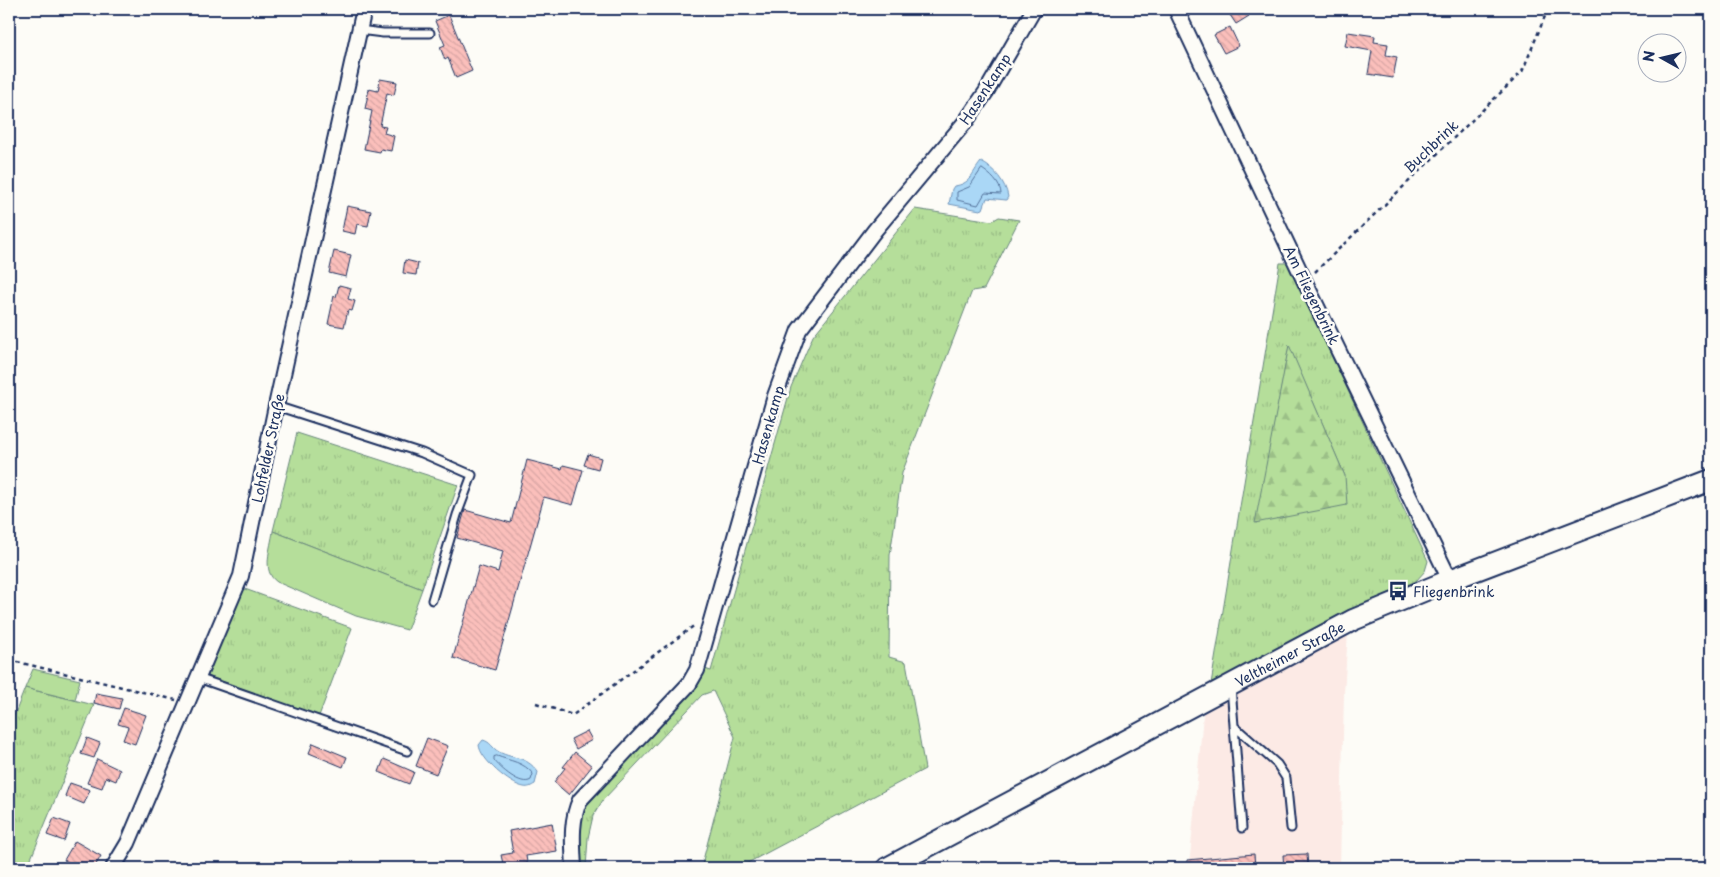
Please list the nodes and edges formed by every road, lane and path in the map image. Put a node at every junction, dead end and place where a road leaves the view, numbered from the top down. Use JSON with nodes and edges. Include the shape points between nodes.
{"nodes":[{"id":1,"x":364,"y":9,"type":"edge"},
{"id":2,"x":1034,"y":9,"type":"edge"},
{"id":3,"x":1176,"y":9,"type":"edge"},
{"id":4,"x":1548,"y":9,"type":"edge"},
{"id":5,"x":359,"y":30,"type":"junction"},
{"id":6,"x":430,"y":33,"type":"dead end"},
{"id":7,"x":1305,"y":282,"type":"junction"},
{"id":8,"x":276,"y":406,"type":"junction"},
{"id":9,"x":1711,"y":480,"type":"edge"},
{"id":10,"x":1450,"y":580,"type":"junction"},
{"id":11,"x":432,"y":600,"type":"dead end"},
{"id":12,"x":713,"y":618,"type":"junction"},
{"id":13,"x":9,"y":660,"type":"edge"},
{"id":14,"x":198,"y":678,"type":"junction"},
{"id":15,"x":1231,"y":684,"type":"junction"},
{"id":16,"x":536,"y":703,"type":"dead end"},
{"id":17,"x":187,"y":704,"type":"junction"},
{"id":18,"x":1234,"y":726,"type":"junction"},
{"id":19,"x":407,"y":751,"type":"dead end"},
{"id":20,"x":1242,"y":828,"type":"dead end"},
{"id":21,"x":1291,"y":828,"type":"dead end"},
{"id":22,"x":113,"y":868,"type":"edge"},
{"id":23,"x":574,"y":868,"type":"edge"},
{"id":24,"x":887,"y":868,"type":"edge"}],
"edges":[{"from":1,"to":5,"type":"street","name":"Lohfelder Straße"},
{"from":2,"to":12,"type":"street","name":"Hasenkamp","via":[[966,121],[875,230],[799,330],[775,396]]},
{"from":3,"to":7,"type":"street","name":"Am Fliegenbrink"},
{"from":4,"to":7,"type":"path","name":"Buchbrink","via":[[1522,72]]},
{"from":5,"to":6,"type":"lane"},
{"from":5,"to":8,"type":"street","name":"Lohfelder Straße"},
{"from":7,"to":10,"type":"street","name":"Am Fliegenbrink"},
{"from":8,"to":11,"type":"lane","via":[[422,452],[472,475]]},
{"from":8,"to":14,"type":"street","name":"Lohfelder Straße","via":[[241,576]]},
{"from":9,"to":10,"type":"main road","name":"Veltheimer Straße"},
{"from":10,"to":15,"type":"main road","name":"Veltheimer Straße","via":[[1353,620]]},
{"from":12,"to":16,"type":"path","via":[[703,619],[573,715]]},
{"from":12,"to":23,"type":"street","name":"Hasenkamp","via":[[700,664],[689,684],[580,800],[573,828]]},
{"from":13,"to":17,"type":"path"},
{"from":14,"to":17,"type":"street","name":"Lohfelder Straße"},
{"from":14,"to":19,"type":"lane"},
{"from":15,"to":18,"type":"lane"},
{"from":15,"to":24,"type":"main road","name":"Veltheimer Straße"},
{"from":17,"to":22,"type":"street","name":"Lohfelder Straße","via":[[128,843]]},
{"from":18,"to":20,"type":"lane"},
{"from":18,"to":21,"type":"lane","via":[[1277,764],[1286,778]]}]}
